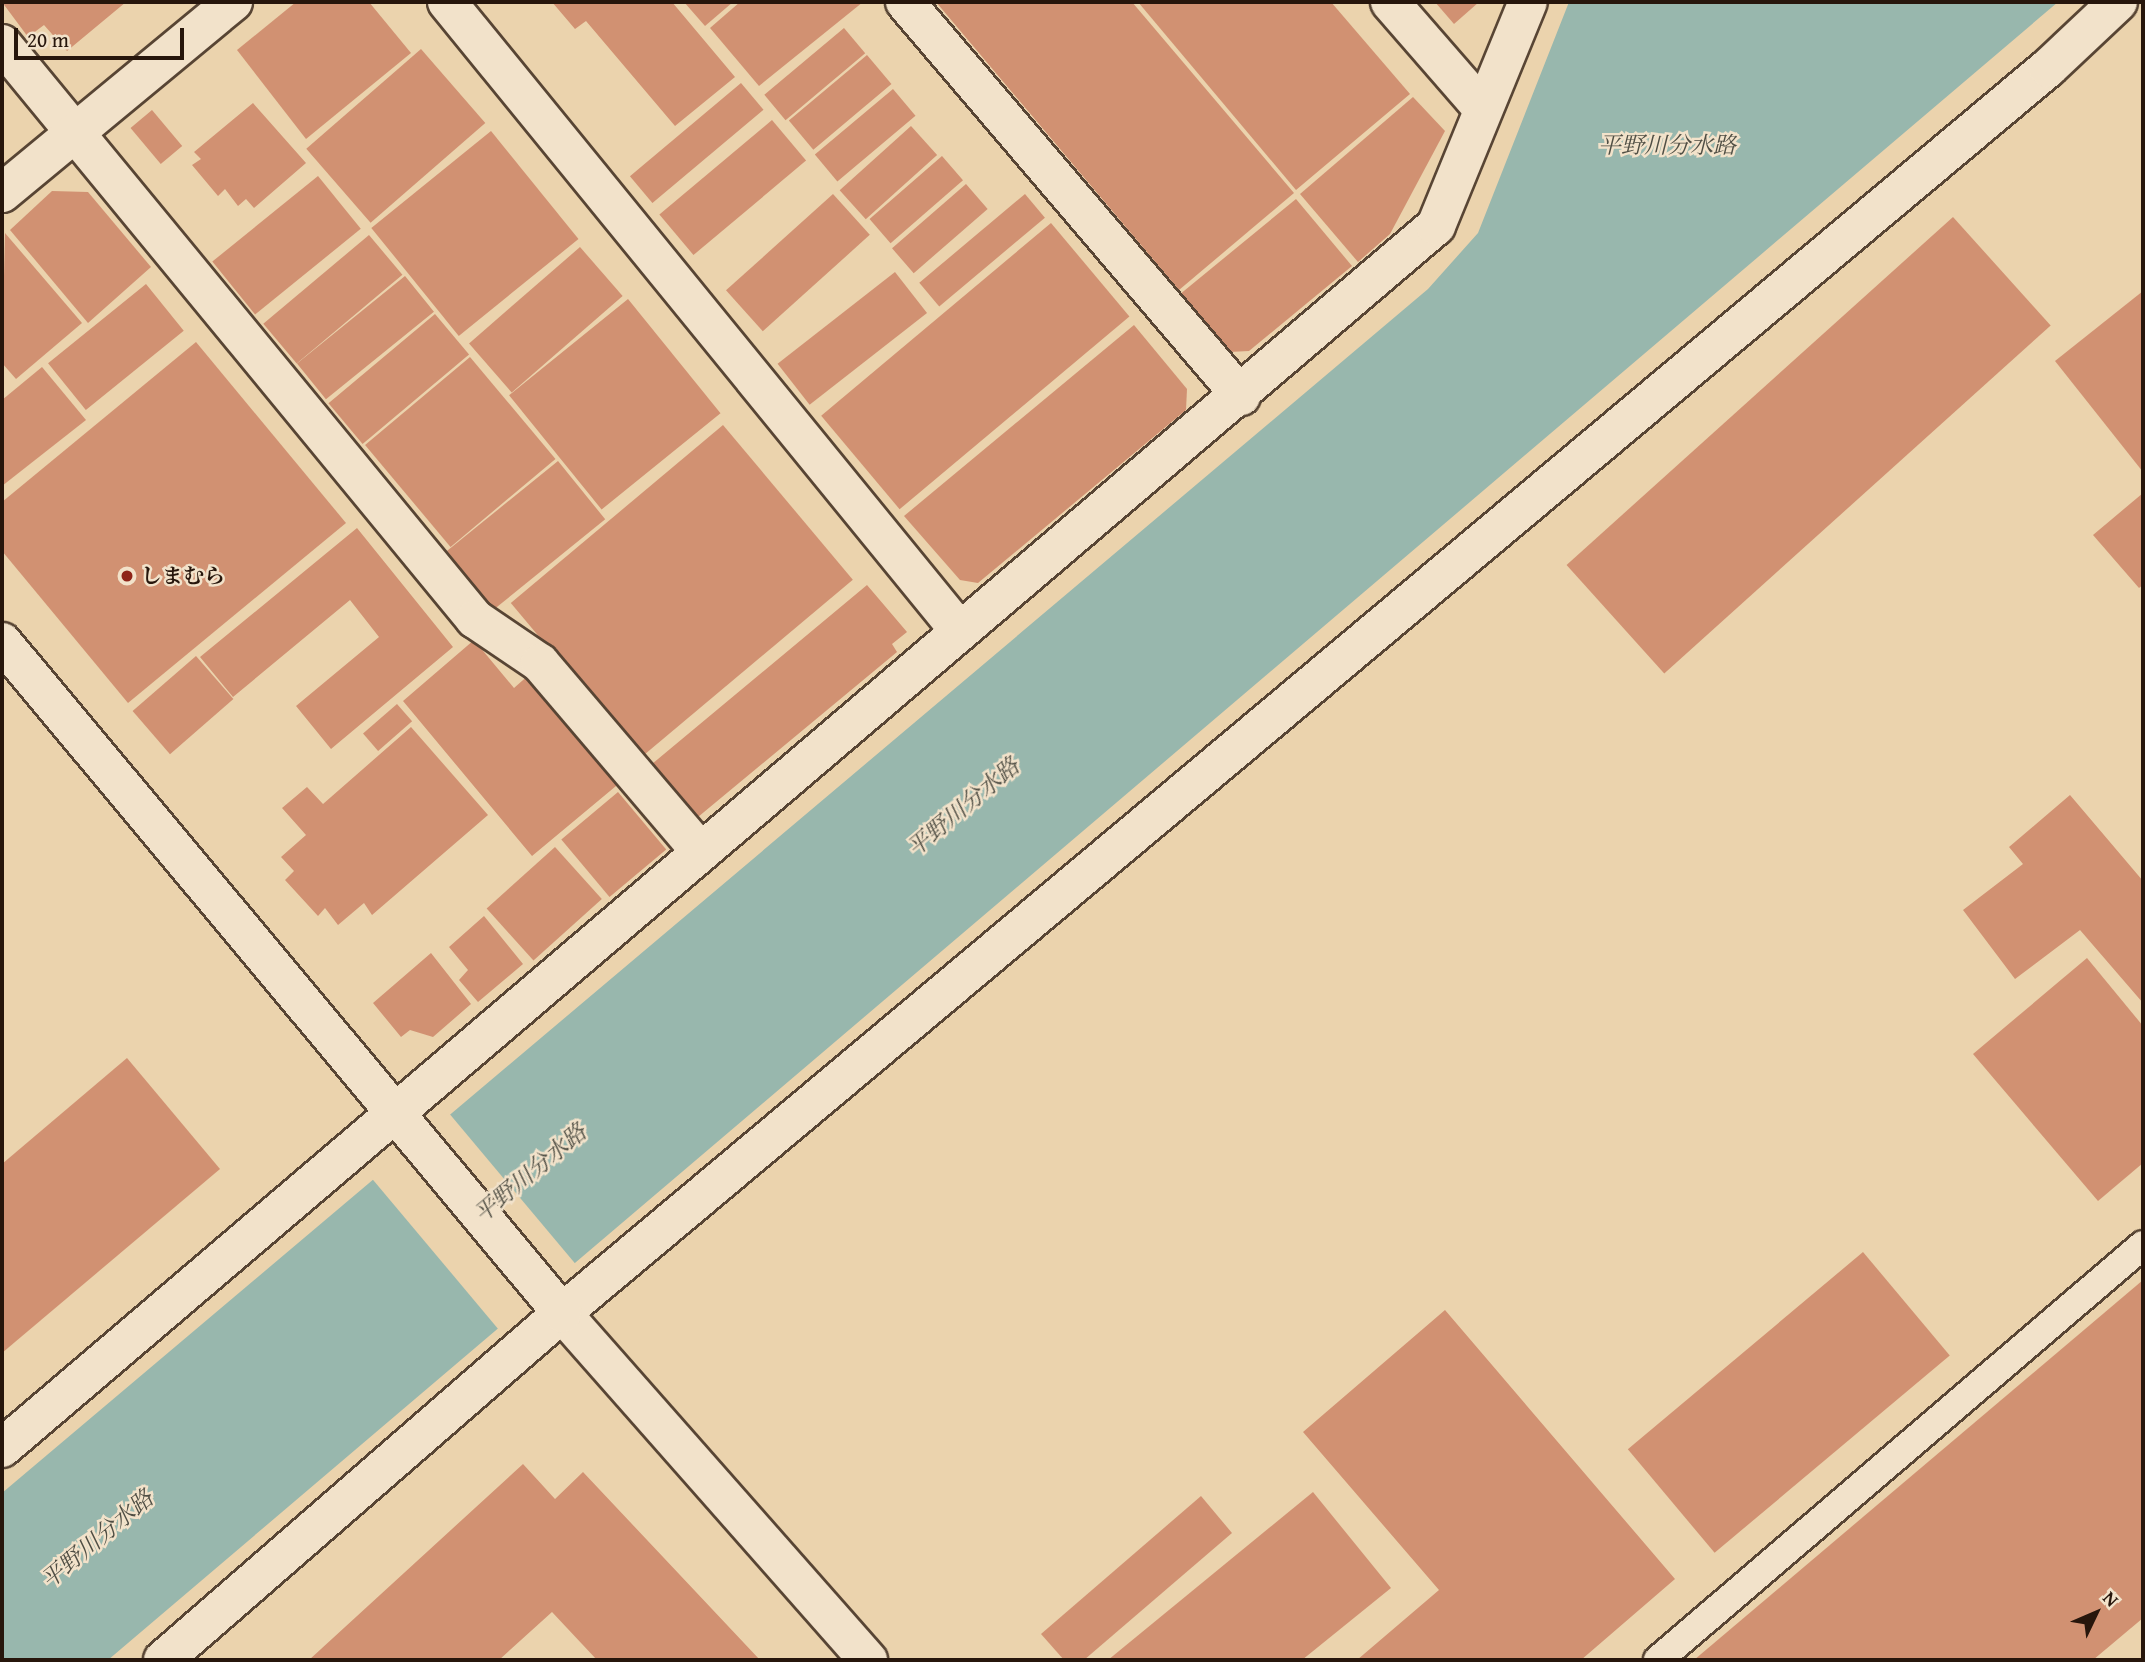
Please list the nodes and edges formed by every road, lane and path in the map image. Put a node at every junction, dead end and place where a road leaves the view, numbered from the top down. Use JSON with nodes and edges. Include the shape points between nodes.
{"nodes":[{"id":1,"x":233,"y":2,"type":"edge"},
{"id":2,"x":447,"y":2,"type":"edge"},
{"id":3,"x":905,"y":2,"type":"edge"},
{"id":4,"x":1390,"y":2,"type":"edge"},
{"id":5,"x":1528,"y":2,"type":"edge"},
{"id":6,"x":2118,"y":2,"type":"edge"},
{"id":7,"x":2,"y":44,"type":"edge"},
{"id":8,"x":1482,"y":108,"type":"junction"},
{"id":9,"x":73,"y":132,"type":"junction"},
{"id":10,"x":2,"y":193,"type":"edge"},
{"id":11,"x":1241,"y":396,"type":"junction"},
{"id":12,"x":958,"y":629,"type":"junction"},
{"id":13,"x":2,"y":642,"type":"edge"},
{"id":14,"x":699,"y":850,"type":"junction"},
{"id":15,"x":402,"y":1123,"type":"junction"},
{"id":16,"x":2143,"y":1245,"type":"edge"},
{"id":17,"x":555,"y":1306,"type":"junction"},
{"id":18,"x":2,"y":1448,"type":"edge"},
{"id":19,"x":163,"y":1660,"type":"edge"},
{"id":20,"x":867,"y":1660,"type":"edge"},
{"id":21,"x":1658,"y":1660,"type":"edge"}],
"edges":[{"from":1,"to":9,"type":"street"},
{"from":2,"to":12,"type":"street"},
{"from":3,"to":11,"type":"street"},
{"from":4,"to":8,"type":"street"},
{"from":5,"to":8,"type":"street"},
{"from":6,"to":17,"type":"street","via":[[2048,68],[695,1202]]},
{"from":7,"to":9,"type":"street"},
{"from":8,"to":11,"type":"street","via":[[1437,226]]},
{"from":9,"to":10,"type":"street"},
{"from":9,"to":14,"type":"street","via":[[475,619],[540,663]]},
{"from":11,"to":12,"type":"street"},
{"from":12,"to":14,"type":"street"},
{"from":13,"to":15,"type":"street"},
{"from":14,"to":15,"type":"street"},
{"from":15,"to":17,"type":"street"},
{"from":15,"to":18,"type":"street"},
{"from":16,"to":21,"type":"lane"},
{"from":17,"to":19,"type":"street"},
{"from":17,"to":20,"type":"street"}]}
